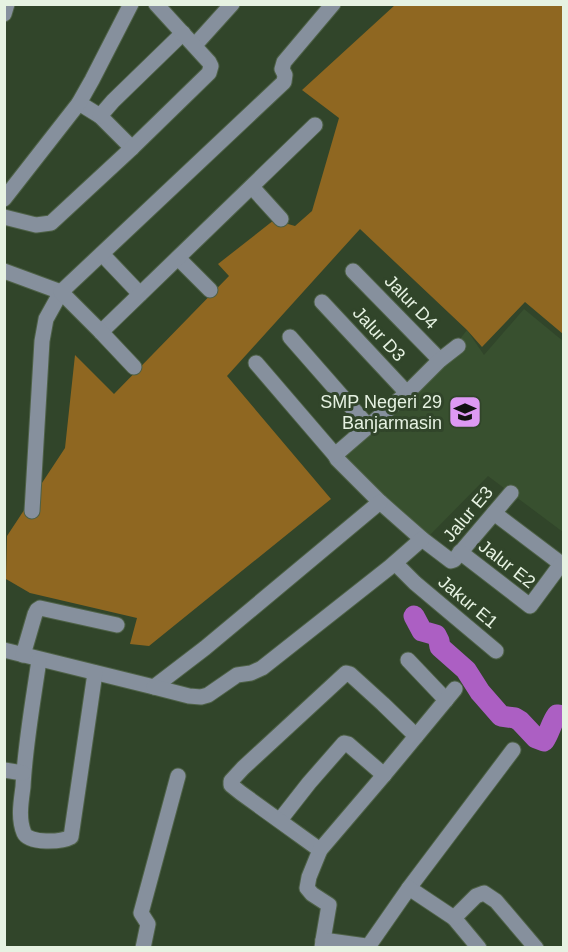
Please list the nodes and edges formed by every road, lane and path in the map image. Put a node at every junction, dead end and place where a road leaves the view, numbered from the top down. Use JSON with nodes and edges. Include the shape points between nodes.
{"nodes":[{"id":1,"x":8,"y":4,"type":"edge"},
{"id":2,"x":131,"y":4,"type":"edge"},
{"id":3,"x":231,"y":4,"type":"edge"},
{"id":4,"x":333,"y":4,"type":"edge"},
{"id":5,"x":157,"y":5,"type":"edge"},
{"id":6,"x":4,"y":14,"type":"edge"},
{"id":7,"x":183,"y":33,"type":"junction"},
{"id":8,"x":195,"y":45,"type":"junction"},
{"id":9,"x":79,"y":103,"type":"junction"},
{"id":10,"x":100,"y":116,"type":"junction"},
{"id":11,"x":315,"y":125,"type":"dead end"},
{"id":12,"x":132,"y":148,"type":"junction"},
{"id":13,"x":252,"y":187,"type":"junction"},
{"id":14,"x":4,"y":199,"type":"edge"},
{"id":15,"x":4,"y":217,"type":"edge"},
{"id":16,"x":281,"y":219,"type":"dead end"},
{"id":17,"x":102,"y":254,"type":"junction"},
{"id":18,"x":178,"y":258,"type":"junction"},
{"id":19,"x":4,"y":271,"type":"edge"},
{"id":20,"x":353,"y":271,"type":"dead end"},
{"id":21,"x":210,"y":290,"type":"dead end"},
{"id":22,"x":61,"y":292,"type":"junction"},
{"id":23,"x":140,"y":294,"type":"junction"},
{"id":24,"x":322,"y":302,"type":"dead end"},
{"id":25,"x":101,"y":332,"type":"junction"},
{"id":26,"x":290,"y":337,"type":"dead end"},
{"id":27,"x":458,"y":346,"type":"dead end"},
{"id":28,"x":440,"y":360,"type":"junction"},
{"id":29,"x":256,"y":363,"type":"dead end"},
{"id":30,"x":134,"y":368,"type":"dead end"},
{"id":31,"x":407,"y":393,"type":"junction"},
{"id":32,"x":368,"y":426,"type":"junction"},
{"id":33,"x":335,"y":455,"type":"junction"},
{"id":34,"x":511,"y":493,"type":"dead end"},
{"id":35,"x":380,"y":502,"type":"junction"},
{"id":36,"x":32,"y":511,"type":"dead end"},
{"id":37,"x":494,"y":513,"type":"junction"},
{"id":38,"x":422,"y":539,"type":"junction"},
{"id":39,"x":457,"y":556,"type":"junction"},
{"id":40,"x":395,"y":563,"type":"junction"},
{"id":41,"x":562,"y":565,"type":"edge"},
{"id":42,"x":117,"y":625,"type":"dead end"},
{"id":43,"x":4,"y":650,"type":"edge"},
{"id":44,"x":496,"y":651,"type":"dead end"},
{"id":45,"x":23,"y":655,"type":"junction"},
{"id":46,"x":39,"y":660,"type":"junction"},
{"id":47,"x":408,"y":660,"type":"dead end"},
{"id":48,"x":95,"y":673,"type":"junction"},
{"id":49,"x":154,"y":687,"type":"junction"},
{"id":50,"x":416,"y":736,"type":"junction"},
{"id":51,"x":513,"y":750,"type":"dead end"},
{"id":52,"x":4,"y":770,"type":"edge"},
{"id":53,"x":23,"y":773,"type":"junction"},
{"id":54,"x":384,"y":775,"type":"junction"},
{"id":55,"x":178,"y":776,"type":"dead end"},
{"id":56,"x":280,"y":820,"type":"junction"},
{"id":57,"x":320,"y":850,"type":"junction"},
{"id":58,"x":409,"y":888,"type":"junction"},
{"id":59,"x":454,"y":918,"type":"junction"},
{"id":60,"x":323,"y":944,"type":"edge"},
{"id":61,"x":143,"y":948,"type":"edge"},
{"id":62,"x":479,"y":948,"type":"edge"},
{"id":63,"x":536,"y":948,"type":"edge"}],
"edges":[{"from":1,"to":6,"type":"street"},
{"from":2,"to":9,"type":"street"},
{"from":3,"to":8,"type":"street"},
{"from":4,"to":17,"type":"street","via":[[284,62],[284,82]]},
{"from":5,"to":7,"type":"street"},
{"from":7,"to":8,"type":"street"},
{"from":7,"to":10,"type":"street"},
{"from":8,"to":12,"type":"street","via":[[211,66],[209,73]]},
{"from":9,"to":10,"type":"street"},
{"from":9,"to":14,"type":"street"},
{"from":10,"to":12,"type":"street"},
{"from":11,"to":13,"type":"street"},
{"from":12,"to":15,"type":"street","via":[[51,222],[36,225]]},
{"from":13,"to":16,"type":"street"},
{"from":13,"to":18,"type":"street"},
{"from":17,"to":22,"type":"street"},
{"from":17,"to":23,"type":"street"},
{"from":18,"to":21,"type":"street"},
{"from":18,"to":23,"type":"street"},
{"from":19,"to":22,"type":"street"},
{"from":20,"to":28,"type":"street","name":"Jalur D4"},
{"from":22,"to":25,"type":"street"},
{"from":22,"to":36,"type":"street","via":[[46,319],[42,341]]},
{"from":23,"to":25,"type":"street"},
{"from":24,"to":31,"type":"street","name":"Jalur D3"},
{"from":25,"to":30,"type":"street"},
{"from":26,"to":32,"type":"street"},
{"from":27,"to":28,"type":"street"},
{"from":28,"to":31,"type":"street"},
{"from":29,"to":33,"type":"street","name":"Jalur E2"},
{"from":31,"to":32,"type":"street"},
{"from":32,"to":33,"type":"street"},
{"from":33,"to":35,"type":"street","name":"Jalur E2"},
{"from":34,"to":37,"type":"street","name":"Jalur E3"},
{"from":35,"to":38,"type":"street","name":"Jalur E2"},
{"from":35,"to":49,"type":"street"},
{"from":37,"to":39,"type":"street","name":"Jalur E3"},
{"from":37,"to":41,"type":"street"},
{"from":38,"to":39,"type":"street","name":"Jalur E2","via":[[451,561]]},
{"from":38,"to":40,"type":"street"},
{"from":39,"to":41,"type":"street","name":"Jalur E2","via":[[530,606]]},
{"from":40,"to":44,"type":"street","name":"Jakur E1"},
{"from":40,"to":49,"type":"street","via":[[262,668],[237,675],[201,697]]},
{"from":42,"to":45,"type":"street","via":[[40,608]]},
{"from":43,"to":45,"type":"street"},
{"from":45,"to":46,"type":"street"},
{"from":46,"to":48,"type":"street"},
{"from":46,"to":53,"type":"street"},
{"from":47,"to":50,"type":"street","via":[[451,694]]},
{"from":48,"to":49,"type":"street"},
{"from":48,"to":53,"type":"street","via":[[71,837],[62,841],[35,840],[25,835],[21,806]]},
{"from":50,"to":54,"type":"street"},
{"from":50,"to":56,"type":"street","via":[[346,673],[231,781],[241,793]]},
{"from":51,"to":58,"type":"street"},
{"from":52,"to":53,"type":"street"},
{"from":54,"to":56,"type":"street","via":[[345,743]]},
{"from":54,"to":57,"type":"street"},
{"from":55,"to":61,"type":"street","via":[[141,913],[148,924]]},
{"from":56,"to":57,"type":"street"},
{"from":57,"to":60,"type":"street","via":[[307,888],[329,905]]},
{"from":58,"to":59,"type":"street"},
{"from":58,"to":60,"type":"street","via":[[366,946]]},
{"from":59,"to":62,"type":"street"},
{"from":59,"to":63,"type":"street","via":[[484,893],[496,901]]}]}
